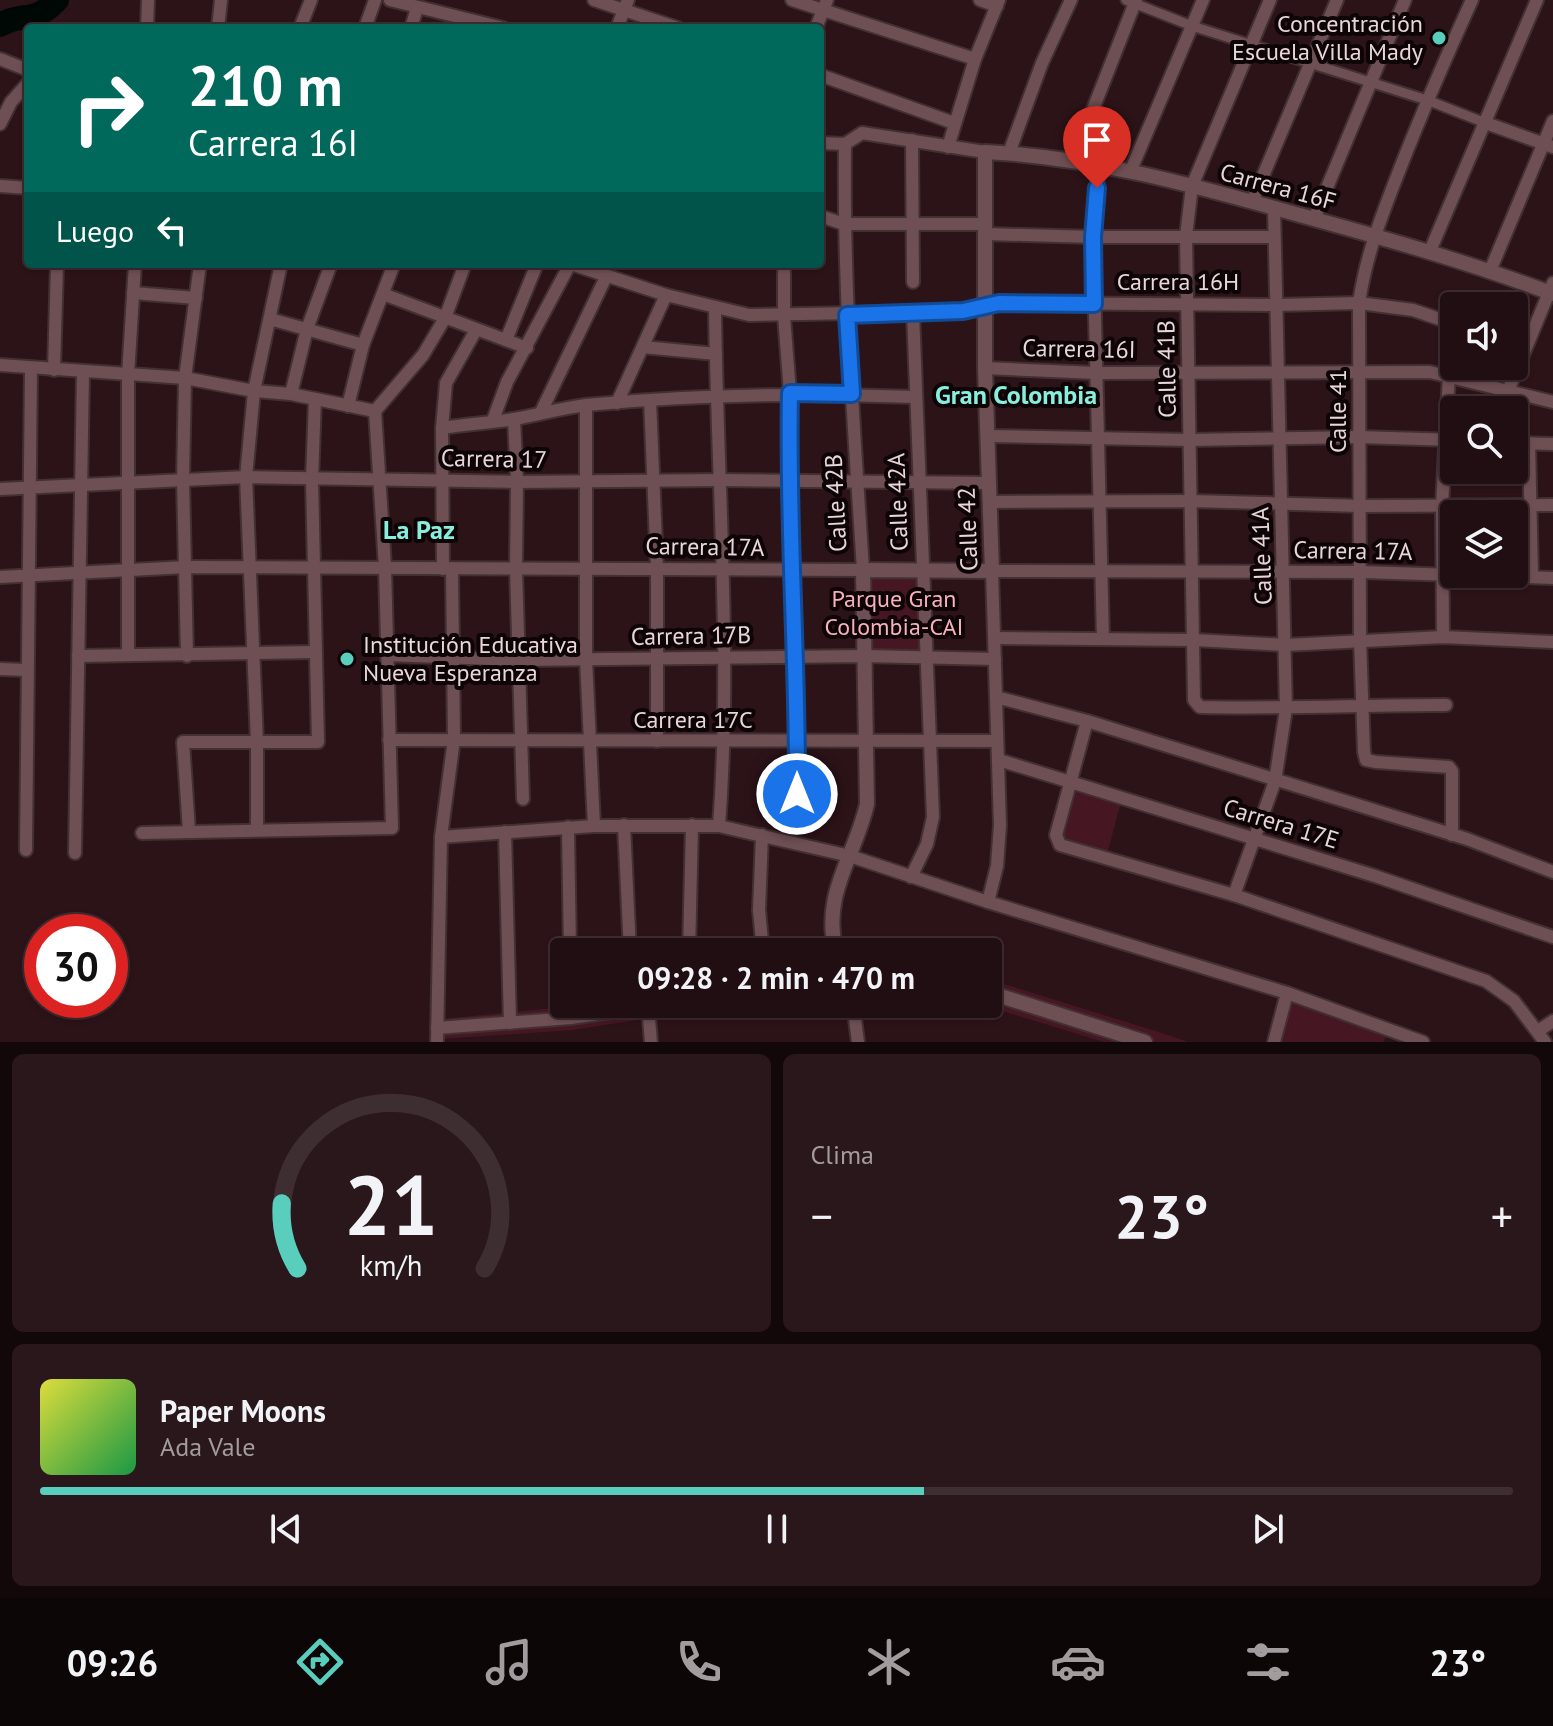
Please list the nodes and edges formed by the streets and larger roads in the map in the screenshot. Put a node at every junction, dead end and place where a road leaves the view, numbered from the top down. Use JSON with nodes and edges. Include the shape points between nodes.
{"nodes":[{"id":1,"x":221,"y":0,"type":"edge"},
{"id":2,"x":311,"y":0,"type":"edge"},
{"id":3,"x":375,"y":0,"type":"edge"},
{"id":4,"x":390,"y":0,"type":"edge"},
{"id":5,"x":594,"y":0,"type":"edge"},
{"id":6,"x":792,"y":0,"type":"edge"},
{"id":7,"x":980,"y":0,"type":"edge"},
{"id":8,"x":1071,"y":0,"type":"edge"},
{"id":9,"x":1203,"y":0,"type":"edge"},
{"id":10,"x":1270,"y":0,"type":"edge"},
{"id":11,"x":1337,"y":0,"type":"edge"},
{"id":12,"x":1405,"y":0,"type":"edge"},
{"id":13,"x":1472,"y":0,"type":"edge"},
{"id":14,"x":1537,"y":0,"type":"edge"},
{"id":15,"x":148,"y":1,"type":"edge"},
{"id":16,"x":1133,"y":1,"type":"edge"},
{"id":17,"x":998,"y":3,"type":"edge"},
{"id":18,"x":626,"y":5,"type":"edge"},
{"id":19,"x":825,"y":5,"type":"edge"},
{"id":20,"x":417,"y":8,"type":"junction"},
{"id":21,"x":147,"y":24,"type":"edge"},
{"id":22,"x":218,"y":24,"type":"edge"},
{"id":23,"x":302,"y":24,"type":"edge"},
{"id":24,"x":366,"y":24,"type":"edge"},
{"id":25,"x":412,"y":24,"type":"edge"},
{"id":26,"x":478,"y":24,"type":"edge"},
{"id":27,"x":619,"y":24,"type":"edge"},
{"id":28,"x":669,"y":24,"type":"edge"},
{"id":29,"x":818,"y":24,"type":"edge"},
{"id":30,"x":1192,"y":26,"type":"junction"},
{"id":31,"x":1251,"y":45,"type":"junction"},
{"id":32,"x":0,"y":59,"type":"edge"},
{"id":33,"x":975,"y":59,"type":"junction"},
{"id":34,"x":1311,"y":64,"type":"junction"},
{"id":35,"x":24,"y":68,"type":"edge"},
{"id":36,"x":824,"y":76,"type":"edge"},
{"id":37,"x":1370,"y":82,"type":"junction"},
{"id":38,"x":24,"y":87,"type":"edge"},
{"id":39,"x":1427,"y":100,"type":"junction"},
{"id":40,"x":1553,"y":121,"type":"edge"},
{"id":41,"x":1483,"y":122,"type":"junction"},
{"id":42,"x":954,"y":123,"type":"junction"},
{"id":43,"x":0,"y":124,"type":"edge"},
{"id":44,"x":912,"y":140,"type":"junction"},
{"id":45,"x":824,"y":143,"type":"edge"},
{"id":46,"x":845,"y":144,"type":"junction"},
{"id":47,"x":1548,"y":145,"type":"edge"},
{"id":48,"x":948,"y":147,"type":"junction"},
{"id":49,"x":985,"y":152,"type":"junction"},
{"id":50,"x":1009,"y":153,"type":"junction"},
{"id":51,"x":1073,"y":160,"type":"junction"},
{"id":52,"x":1099,"y":164,"type":"junction"},
{"id":53,"x":1131,"y":170,"type":"junction"},
{"id":54,"x":0,"y":186,"type":"edge"},
{"id":55,"x":1192,"y":186,"type":"junction"},
{"id":56,"x":24,"y":188,"type":"edge"},
{"id":57,"x":1252,"y":202,"type":"junction"},
{"id":58,"x":1274,"y":208,"type":"junction"},
{"id":59,"x":824,"y":217,"type":"edge"},
{"id":60,"x":1314,"y":219,"type":"junction"},
{"id":61,"x":844,"y":224,"type":"junction"},
{"id":62,"x":913,"y":225,"type":"junction"},
{"id":63,"x":986,"y":229,"type":"junction"},
{"id":64,"x":1186,"y":236,"type":"junction"},
{"id":65,"x":1374,"y":236,"type":"junction"},
{"id":66,"x":1093,"y":237,"type":"junction"},
{"id":67,"x":1273,"y":237,"type":"junction"},
{"id":68,"x":1430,"y":251,"type":"junction"},
{"id":69,"x":57,"y":268,"type":"edge"},
{"id":70,"x":135,"y":268,"type":"edge"},
{"id":71,"x":200,"y":268,"type":"edge"},
{"id":72,"x":280,"y":268,"type":"edge"},
{"id":73,"x":330,"y":268,"type":"edge"},
{"id":74,"x":393,"y":268,"type":"edge"},
{"id":75,"x":464,"y":268,"type":"edge"},
{"id":76,"x":535,"y":268,"type":"edge"},
{"id":77,"x":569,"y":268,"type":"edge"},
{"id":78,"x":582,"y":268,"type":"edge"},
{"id":79,"x":784,"y":268,"type":"edge"},
{"id":80,"x":1490,"y":271,"type":"junction"},
{"id":81,"x":606,"y":277,"type":"junction"},
{"id":82,"x":913,"y":282,"type":"dead end"},
{"id":83,"x":1552,"y":290,"type":"edge"},
{"id":84,"x":133,"y":293,"type":"junction"},
{"id":85,"x":383,"y":294,"type":"junction"},
{"id":86,"x":666,"y":295,"type":"junction"},
{"id":87,"x":196,"y":298,"type":"junction"},
{"id":88,"x":1187,"y":303,"type":"junction"},
{"id":89,"x":1359,"y":303,"type":"junction"},
{"id":90,"x":1094,"y":304,"type":"junction"},
{"id":91,"x":985,"y":305,"type":"junction"},
{"id":92,"x":1276,"y":305,"type":"junction"},
{"id":93,"x":715,"y":309,"type":"junction"},
{"id":94,"x":913,"y":313,"type":"junction"},
{"id":95,"x":847,"y":315,"type":"junction"},
{"id":96,"x":784,"y":316,"type":"junction"},
{"id":97,"x":445,"y":318,"type":"junction"},
{"id":98,"x":270,"y":319,"type":"junction"},
{"id":99,"x":1440,"y":319,"type":"edge"},
{"id":100,"x":307,"y":329,"type":"junction"},
{"id":101,"x":476,"y":330,"type":"junction"},
{"id":102,"x":1528,"y":331,"type":"edge"},
{"id":103,"x":506,"y":340,"type":"junction"},
{"id":104,"x":363,"y":345,"type":"junction"},
{"id":105,"x":643,"y":347,"type":"junction"},
{"id":106,"x":527,"y":348,"type":"junction"},
{"id":107,"x":716,"y":354,"type":"junction"},
{"id":108,"x":0,"y":365,"type":"edge"},
{"id":109,"x":31,"y":368,"type":"junction"},
{"id":110,"x":985,"y":368,"type":"junction"},
{"id":111,"x":54,"y":370,"type":"junction"},
{"id":112,"x":83,"y":372,"type":"junction"},
{"id":113,"x":1096,"y":373,"type":"junction"},
{"id":114,"x":1189,"y":373,"type":"junction"},
{"id":115,"x":1360,"y":373,"type":"junction"},
{"id":116,"x":1279,"y":374,"type":"junction"},
{"id":117,"x":1440,"y":374,"type":"edge"},
{"id":118,"x":128,"y":375,"type":"junction"},
{"id":119,"x":185,"y":378,"type":"junction"},
{"id":120,"x":1467,"y":380,"type":"edge"},
{"id":121,"x":1511,"y":380,"type":"edge"},
{"id":122,"x":254,"y":391,"type":"junction"},
{"id":123,"x":1508,"y":391,"type":"junction"},
{"id":124,"x":790,"y":393,"type":"junction"},
{"id":125,"x":291,"y":394,"type":"junction"},
{"id":126,"x":852,"y":394,"type":"junction"},
{"id":127,"x":718,"y":396,"type":"junction"},
{"id":128,"x":916,"y":397,"type":"junction"},
{"id":129,"x":315,"y":399,"type":"junction"},
{"id":130,"x":650,"y":400,"type":"junction"},
{"id":131,"x":1553,"y":402,"type":"edge"},
{"id":132,"x":617,"y":403,"type":"junction"},
{"id":133,"x":586,"y":405,"type":"junction"},
{"id":134,"x":348,"y":406,"type":"junction"},
{"id":135,"x":375,"y":411,"type":"junction"},
{"id":136,"x":541,"y":412,"type":"junction"},
{"id":137,"x":514,"y":419,"type":"junction"},
{"id":138,"x":493,"y":420,"type":"junction"},
{"id":139,"x":442,"y":428,"type":"junction"},
{"id":140,"x":987,"y":436,"type":"junction"},
{"id":141,"x":1280,"y":437,"type":"junction"},
{"id":142,"x":1359,"y":437,"type":"junction"},
{"id":143,"x":1097,"y":439,"type":"junction"},
{"id":144,"x":1190,"y":440,"type":"junction"},
{"id":145,"x":1440,"y":440,"type":"edge"},
{"id":146,"x":1529,"y":443,"type":"joint"},
{"id":147,"x":1553,"y":444,"type":"edge"},
{"id":148,"x":246,"y":477,"type":"junction"},
{"id":149,"x":183,"y":480,"type":"junction"},
{"id":150,"x":312,"y":480,"type":"junction"},
{"id":151,"x":380,"y":480,"type":"junction"},
{"id":152,"x":443,"y":480,"type":"junction"},
{"id":153,"x":720,"y":480,"type":"junction"},
{"id":154,"x":654,"y":481,"type":"junction"},
{"id":155,"x":788,"y":481,"type":"junction"},
{"id":156,"x":127,"y":482,"type":"junction"},
{"id":157,"x":517,"y":482,"type":"junction"},
{"id":158,"x":585,"y":482,"type":"junction"},
{"id":159,"x":858,"y":483,"type":"junction"},
{"id":160,"x":988,"y":483,"type":"junction"},
{"id":161,"x":80,"y":484,"type":"junction"},
{"id":162,"x":920,"y":484,"type":"junction"},
{"id":163,"x":29,"y":487,"type":"junction"},
{"id":164,"x":0,"y":489,"type":"edge"},
{"id":165,"x":1192,"y":501,"type":"junction"},
{"id":166,"x":989,"y":502,"type":"junction"},
{"id":167,"x":1100,"y":502,"type":"junction"},
{"id":168,"x":1282,"y":505,"type":"junction"},
{"id":169,"x":1553,"y":505,"type":"edge"},
{"id":170,"x":1361,"y":506,"type":"junction"},
{"id":171,"x":1440,"y":506,"type":"edge"},
{"id":172,"x":1530,"y":506,"type":"junction"},
{"id":173,"x":186,"y":567,"type":"junction"},
{"id":174,"x":385,"y":567,"type":"junction"},
{"id":175,"x":248,"y":568,"type":"junction"},
{"id":176,"x":315,"y":568,"type":"junction"},
{"id":177,"x":585,"y":568,"type":"junction"},
{"id":178,"x":657,"y":568,"type":"junction"},
{"id":179,"x":516,"y":569,"type":"junction"},
{"id":180,"x":722,"y":569,"type":"junction"},
{"id":181,"x":129,"y":570,"type":"junction"},
{"id":182,"x":448,"y":570,"type":"junction"},
{"id":183,"x":791,"y":570,"type":"junction"},
{"id":184,"x":863,"y":570,"type":"junction"},
{"id":185,"x":923,"y":570,"type":"junction"},
{"id":186,"x":992,"y":571,"type":"junction"},
{"id":187,"x":1100,"y":571,"type":"junction"},
{"id":188,"x":1194,"y":571,"type":"junction"},
{"id":189,"x":79,"y":572,"type":"junction"},
{"id":190,"x":1284,"y":572,"type":"junction"},
{"id":191,"x":1362,"y":572,"type":"junction"},
{"id":192,"x":1440,"y":575,"type":"edge"},
{"id":193,"x":30,"y":576,"type":"junction"},
{"id":194,"x":0,"y":577,"type":"edge"},
{"id":195,"x":1528,"y":577,"type":"edge"},
{"id":196,"x":1532,"y":577,"type":"junction"},
{"id":197,"x":1553,"y":578,"type":"edge"},
{"id":198,"x":1442,"y":588,"type":"edge"},
{"id":199,"x":1443,"y":637,"type":"junction"},
{"id":200,"x":995,"y":638,"type":"junction"},
{"id":201,"x":1103,"y":639,"type":"junction"},
{"id":202,"x":1360,"y":639,"type":"junction"},
{"id":203,"x":1195,"y":640,"type":"junction"},
{"id":204,"x":1553,"y":642,"type":"edge"},
{"id":205,"x":1286,"y":645,"type":"junction"},
{"id":206,"x":316,"y":652,"type":"junction"},
{"id":207,"x":252,"y":654,"type":"junction"},
{"id":208,"x":128,"y":655,"type":"junction"},
{"id":209,"x":387,"y":655,"type":"junction"},
{"id":210,"x":78,"y":656,"type":"junction"},
{"id":211,"x":187,"y":656,"type":"junction"},
{"id":212,"x":865,"y":656,"type":"junction"},
{"id":213,"x":724,"y":657,"type":"junction"},
{"id":214,"x":795,"y":657,"type":"junction"},
{"id":215,"x":926,"y":657,"type":"junction"},
{"id":216,"x":454,"y":658,"type":"junction"},
{"id":217,"x":586,"y":659,"type":"junction"},
{"id":218,"x":656,"y":659,"type":"junction"},
{"id":219,"x":995,"y":659,"type":"junction"},
{"id":220,"x":519,"y":660,"type":"junction"},
{"id":221,"x":0,"y":669,"type":"edge"},
{"id":222,"x":26,"y":670,"type":"junction"},
{"id":223,"x":996,"y":697,"type":"junction"},
{"id":224,"x":1364,"y":705,"type":"junction"},
{"id":225,"x":1446,"y":705,"type":"dead end"},
{"id":226,"x":1286,"y":709,"type":"junction"},
{"id":227,"x":1087,"y":721,"type":"junction"},
{"id":228,"x":454,"y":739,"type":"junction"},
{"id":229,"x":389,"y":740,"type":"junction"},
{"id":230,"x":588,"y":741,"type":"junction"},
{"id":231,"x":657,"y":741,"type":"junction"},
{"id":232,"x":867,"y":741,"type":"junction"},
{"id":233,"x":930,"y":741,"type":"junction"},
{"id":234,"x":997,"y":741,"type":"junction"},
{"id":235,"x":257,"y":742,"type":"junction"},
{"id":236,"x":522,"y":742,"type":"junction"},
{"id":237,"x":797,"y":742,"type":"junction"},
{"id":238,"x":725,"y":743,"type":"junction"},
{"id":239,"x":999,"y":760,"type":"junction"},
{"id":240,"x":1070,"y":781,"type":"junction"},
{"id":241,"x":1275,"y":781,"type":"junction"},
{"id":242,"x":797,"y":794,"type":"dead end"},
{"id":243,"x":523,"y":799,"type":"dead end"},
{"id":244,"x":624,"y":825,"type":"junction"},
{"id":245,"x":692,"y":825,"type":"junction"},
{"id":246,"x":594,"y":826,"type":"junction"},
{"id":247,"x":719,"y":826,"type":"junction"},
{"id":248,"x":568,"y":827,"type":"junction"},
{"id":249,"x":257,"y":829,"type":"junction"},
{"id":250,"x":189,"y":831,"type":"junction"},
{"id":251,"x":505,"y":832,"type":"junction"},
{"id":252,"x":142,"y":833,"type":"dead end"},
{"id":253,"x":762,"y":835,"type":"junction"},
{"id":254,"x":1452,"y":835,"type":"junction"},
{"id":255,"x":441,"y":837,"type":"junction"},
{"id":256,"x":1254,"y":840,"type":"junction"},
{"id":257,"x":26,"y":850,"type":"dead end"},
{"id":258,"x":75,"y":853,"type":"dead end"},
{"id":259,"x":850,"y":856,"type":"junction"},
{"id":260,"x":1553,"y":872,"type":"edge"},
{"id":261,"x":911,"y":877,"type":"junction"},
{"id":262,"x":1234,"y":895,"type":"junction"},
{"id":263,"x":988,"y":902,"type":"junction"},
{"id":264,"x":1552,"y":933,"type":"edge"},
{"id":265,"x":570,"y":938,"type":"edge"},
{"id":266,"x":629,"y":938,"type":"edge"},
{"id":267,"x":689,"y":938,"type":"edge"},
{"id":268,"x":762,"y":938,"type":"edge"},
{"id":269,"x":834,"y":938,"type":"edge"},
{"id":270,"x":1287,"y":993,"type":"junction"},
{"id":271,"x":1002,"y":996,"type":"edge"},
{"id":272,"x":571,"y":1018,"type":"edge"},
{"id":273,"x":649,"y":1018,"type":"edge"},
{"id":274,"x":855,"y":1018,"type":"edge"},
{"id":275,"x":1553,"y":1021,"type":"edge"},
{"id":276,"x":510,"y":1023,"type":"junction"},
{"id":277,"x":437,"y":1028,"type":"junction"},
{"id":278,"x":1390,"y":1029,"type":"junction"},
{"id":279,"x":1541,"y":1037,"type":"edge"},
{"id":280,"x":437,"y":1042,"type":"edge"},
{"id":281,"x":651,"y":1042,"type":"edge"},
{"id":282,"x":858,"y":1042,"type":"edge"},
{"id":283,"x":1145,"y":1042,"type":"edge"},
{"id":284,"x":1274,"y":1042,"type":"edge"},
{"id":285,"x":1383,"y":1042,"type":"edge"},
{"id":286,"x":1423,"y":1042,"type":"edge"}],
"edges":[{"from":1,"to":22,"type":"street"},
{"from":2,"to":23,"type":"street"},
{"from":3,"to":24,"type":"street"},
{"from":4,"to":20,"type":"street"},
{"from":5,"to":18,"type":"street"},
{"from":6,"to":19,"type":"street"},
{"from":7,"to":17,"type":"street"},
{"from":8,"to":50,"type":"street"},
{"from":9,"to":30,"type":"street"},
{"from":10,"to":31,"type":"street","name":"Calle 41B"},
{"from":11,"to":34,"type":"street"},
{"from":12,"to":37,"type":"street"},
{"from":13,"to":39,"type":"street","name":"Calle 41"},
{"from":14,"to":41,"type":"street"},
{"from":15,"to":21,"type":"street"},
{"from":16,"to":30,"type":"street"},
{"from":16,"to":51,"type":"street"},
{"from":17,"to":33,"type":"street"},
{"from":18,"to":27,"type":"street"},
{"from":18,"to":28,"type":"street"},
{"from":19,"to":29,"type":"street"},
{"from":19,"to":33,"type":"street"},
{"from":20,"to":25,"type":"street"},
{"from":20,"to":26,"type":"street"},
{"from":30,"to":31,"type":"street"},
{"from":30,"to":53,"type":"street"},
{"from":31,"to":34,"type":"street"},
{"from":31,"to":55,"type":"street","name":"Calle 41B"},
{"from":32,"to":35,"type":"street"},
{"from":33,"to":42,"type":"street"},
{"from":34,"to":37,"type":"street"},
{"from":34,"to":57,"type":"street"},
{"from":36,"to":42,"type":"street"},
{"from":37,"to":39,"type":"street"},
{"from":37,"to":60,"type":"street"},
{"from":38,"to":43,"type":"street"},
{"from":39,"to":41,"type":"street"},
{"from":39,"to":65,"type":"street","name":"Calle 41"},
{"from":40,"to":47,"type":"street"},
{"from":41,"to":47,"type":"street"},
{"from":41,"to":68,"type":"street"},
{"from":42,"to":48,"type":"street"},
{"from":44,"to":46,"type":"street","via":[[862,133]]},
{"from":44,"to":48,"type":"street"},
{"from":44,"to":62,"type":"street"},
{"from":45,"to":46,"type":"street"},
{"from":46,"to":61,"type":"street","name":"Calle 42B"},
{"from":47,"to":80,"type":"street"},
{"from":48,"to":49,"type":"street"},
{"from":49,"to":50,"type":"street","name":"Carrera 16F"},
{"from":49,"to":63,"type":"street","name":"Calle 42"},
{"from":50,"to":51,"type":"street","name":"Carrera 16F"},
{"from":51,"to":52,"type":"street","name":"Carrera 16F"},
{"from":52,"to":53,"type":"street","name":"Carrera 16F"},
{"from":52,"to":66,"type":"street"},
{"from":53,"to":55,"type":"street","name":"Carrera 16F"},
{"from":54,"to":56,"type":"street"},
{"from":55,"to":57,"type":"street","name":"Carrera 16F"},
{"from":55,"to":64,"type":"street","name":"Calle 41B"},
{"from":57,"to":58,"type":"street","name":"Carrera 16F"},
{"from":58,"to":60,"type":"street","name":"Carrera 16F"},
{"from":58,"to":67,"type":"street","name":"Calle 41A"},
{"from":59,"to":61,"type":"street"},
{"from":60,"to":65,"type":"street","name":"Carrera 16F"},
{"from":61,"to":62,"type":"street"},
{"from":61,"to":95,"type":"street","name":"Calle 42B"},
{"from":62,"to":63,"type":"street"},
{"from":62,"to":82,"type":"street"},
{"from":63,"to":66,"type":"street"},
{"from":63,"to":91,"type":"street","name":"Calle 42"},
{"from":64,"to":66,"type":"street"},
{"from":64,"to":67,"type":"street"},
{"from":64,"to":88,"type":"street","name":"Calle 41B"},
{"from":65,"to":68,"type":"street","name":"Carrera 16F"},
{"from":65,"to":89,"type":"street","name":"Calle 41"},
{"from":66,"to":90,"type":"street"},
{"from":67,"to":92,"type":"street","name":"Calle 41A"},
{"from":68,"to":80,"type":"street","name":"Carrera 16F"},
{"from":69,"to":111,"type":"street"},
{"from":70,"to":84,"type":"street"},
{"from":71,"to":87,"type":"street"},
{"from":72,"to":98,"type":"street"},
{"from":73,"to":100,"type":"street"},
{"from":74,"to":85,"type":"street"},
{"from":75,"to":97,"type":"street"},
{"from":76,"to":103,"type":"street"},
{"from":77,"to":106,"type":"street"},
{"from":78,"to":81,"type":"street","name":"Carrera 16H"},
{"from":79,"to":96,"type":"street"},
{"from":80,"to":83,"type":"street","name":"Carrera 16F"},
{"from":81,"to":86,"type":"street","name":"Carrera 16H"},
{"from":81,"to":136,"type":"street"},
{"from":83,"to":102,"type":"street"},
{"from":84,"to":87,"type":"street"},
{"from":84,"to":118,"type":"street"},
{"from":85,"to":97,"type":"street"},
{"from":85,"to":104,"type":"street"},
{"from":86,"to":93,"type":"street","name":"Carrera 16H"},
{"from":86,"to":105,"type":"street"},
{"from":87,"to":119,"type":"street"},
{"from":88,"to":90,"type":"street","name":"Carrera 16H"},
{"from":88,"to":92,"type":"street","name":"Carrera 16H"},
{"from":88,"to":114,"type":"street","name":"Calle 41B"},
{"from":89,"to":92,"type":"street","name":"Carrera 16H"},
{"from":89,"to":99,"type":"street","name":"Carrera 16H"},
{"from":89,"to":115,"type":"street","name":"Calle 41"},
{"from":90,"to":91,"type":"street","name":"Carrera 16H"},
{"from":90,"to":113,"type":"street"},
{"from":91,"to":94,"type":"street","name":"Carrera 16H"},
{"from":91,"to":110,"type":"street","name":"Calle 42"},
{"from":92,"to":116,"type":"street","name":"Calle 41A"},
{"from":93,"to":96,"type":"street","name":"Carrera 16H"},
{"from":93,"to":107,"type":"street"},
{"from":94,"to":95,"type":"street","name":"Carrera 16H"},
{"from":94,"to":128,"type":"street","name":"Calle 42A"},
{"from":95,"to":96,"type":"street","name":"Carrera 16H"},
{"from":95,"to":126,"type":"street","name":"Calle 42B"},
{"from":96,"to":124,"type":"street"},
{"from":97,"to":101,"type":"street"},
{"from":97,"to":135,"type":"street","via":[[416,364]]},
{"from":98,"to":100,"type":"street"},
{"from":98,"to":122,"type":"street"},
{"from":100,"to":104,"type":"street"},
{"from":100,"to":125,"type":"street"},
{"from":101,"to":103,"type":"street"},
{"from":101,"to":139,"type":"street","via":[[446,383]]},
{"from":103,"to":106,"type":"street"},
{"from":104,"to":134,"type":"street"},
{"from":105,"to":107,"type":"street"},
{"from":105,"to":132,"type":"street"},
{"from":106,"to":138,"type":"street"},
{"from":107,"to":127,"type":"street"},
{"from":108,"to":109,"type":"street"},
{"from":109,"to":111,"type":"street"},
{"from":109,"to":163,"type":"street"},
{"from":110,"to":113,"type":"street","name":"Carrera 16I"},
{"from":110,"to":140,"type":"street","name":"Calle 42"},
{"from":111,"to":112,"type":"street"},
{"from":112,"to":118,"type":"street"},
{"from":112,"to":161,"type":"street"},
{"from":113,"to":114,"type":"street","name":"Carrera 16I"},
{"from":113,"to":143,"type":"street"},
{"from":114,"to":116,"type":"street","name":"Carrera 16I"},
{"from":114,"to":144,"type":"street","name":"Calle 41B"},
{"from":115,"to":116,"type":"street","name":"Carrera 16I"},
{"from":115,"to":117,"type":"street","name":"Carrera 16I"},
{"from":115,"to":142,"type":"street","name":"Calle 41"},
{"from":116,"to":141,"type":"street","name":"Calle 41A"},
{"from":118,"to":119,"type":"street"},
{"from":118,"to":156,"type":"street"},
{"from":119,"to":122,"type":"street"},
{"from":119,"to":149,"type":"street"},
{"from":120,"to":123,"type":"street","name":"Carrera 16I"},
{"from":121,"to":123,"type":"street"},
{"from":122,"to":125,"type":"street"},
{"from":122,"to":148,"type":"street"},
{"from":123,"to":131,"type":"street","name":"Carrera 16I"},
{"from":124,"to":126,"type":"street"},
{"from":124,"to":127,"type":"street"},
{"from":124,"to":155,"type":"street"},
{"from":125,"to":129,"type":"street"},
{"from":126,"to":128,"type":"street"},
{"from":126,"to":159,"type":"street","name":"Calle 42B"},
{"from":127,"to":130,"type":"street"},
{"from":127,"to":153,"type":"street"},
{"from":128,"to":162,"type":"street","name":"Calle 42A"},
{"from":129,"to":134,"type":"street"},
{"from":129,"to":150,"type":"street"},
{"from":130,"to":132,"type":"street"},
{"from":130,"to":154,"type":"street"},
{"from":132,"to":133,"type":"street"},
{"from":133,"to":136,"type":"street"},
{"from":133,"to":158,"type":"street"},
{"from":134,"to":135,"type":"street"},
{"from":135,"to":151,"type":"street"},
{"from":136,"to":137,"type":"street"},
{"from":137,"to":138,"type":"street"},
{"from":137,"to":157,"type":"street"},
{"from":138,"to":139,"type":"street"},
{"from":139,"to":152,"type":"street"},
{"from":140,"to":143,"type":"street"},
{"from":140,"to":160,"type":"street","name":"Calle 42"},
{"from":141,"to":142,"type":"street"},
{"from":141,"to":144,"type":"street"},
{"from":141,"to":168,"type":"street","name":"Calle 41A"},
{"from":142,"to":145,"type":"street"},
{"from":142,"to":170,"type":"street","name":"Calle 41"},
{"from":143,"to":144,"type":"street"},
{"from":143,"to":167,"type":"street"},
{"from":144,"to":165,"type":"street","name":"Calle 41B"},
{"from":146,"to":147,"type":"street"},
{"from":146,"to":172,"type":"street"},
{"from":148,"to":149,"type":"street","name":"Carrera 17"},
{"from":148,"to":150,"type":"street","name":"Carrera 17"},
{"from":148,"to":175,"type":"street"},
{"from":149,"to":156,"type":"street","name":"Carrera 17"},
{"from":149,"to":173,"type":"street"},
{"from":150,"to":151,"type":"street","name":"Carrera 17"},
{"from":150,"to":176,"type":"street"},
{"from":151,"to":152,"type":"street","name":"Carrera 17"},
{"from":151,"to":174,"type":"street"},
{"from":152,"to":157,"type":"street","name":"Carrera 17"},
{"from":152,"to":182,"type":"street"},
{"from":153,"to":154,"type":"street","name":"Carrera 17"},
{"from":153,"to":155,"type":"street","name":"Carrera 17"},
{"from":153,"to":180,"type":"street"},
{"from":154,"to":158,"type":"street","name":"Carrera 17"},
{"from":154,"to":178,"type":"street"},
{"from":155,"to":159,"type":"street","name":"Carrera 17"},
{"from":155,"to":183,"type":"street"},
{"from":156,"to":161,"type":"street","name":"Carrera 17"},
{"from":156,"to":181,"type":"street"},
{"from":157,"to":158,"type":"street","name":"Carrera 17"},
{"from":157,"to":179,"type":"street"},
{"from":158,"to":177,"type":"street"},
{"from":159,"to":162,"type":"street","name":"Carrera 17"},
{"from":159,"to":184,"type":"street","name":"Calle 42B"},
{"from":160,"to":162,"type":"street","name":"Carrera 17"},
{"from":160,"to":166,"type":"street","name":"Calle 42"},
{"from":161,"to":163,"type":"street","name":"Carrera 17"},
{"from":161,"to":189,"type":"street"},
{"from":162,"to":185,"type":"street","name":"Calle 42A"},
{"from":163,"to":164,"type":"street","name":"Carrera 17"},
{"from":163,"to":193,"type":"street"},
{"from":165,"to":167,"type":"street"},
{"from":165,"to":168,"type":"street"},
{"from":165,"to":188,"type":"street","name":"Calle 41B"},
{"from":166,"to":167,"type":"street"},
{"from":166,"to":186,"type":"street","name":"Calle 42"},
{"from":167,"to":187,"type":"street"},
{"from":168,"to":170,"type":"street"},
{"from":168,"to":190,"type":"street","name":"Calle 41A"},
{"from":169,"to":172,"type":"street"},
{"from":170,"to":171,"type":"street"},
{"from":170,"to":191,"type":"street","name":"Calle 41"},
{"from":172,"to":196,"type":"street"},
{"from":173,"to":175,"type":"street","name":"Carrera 17A"},
{"from":173,"to":181,"type":"street","name":"Carrera 17A"},
{"from":173,"to":211,"type":"street"},
{"from":174,"to":176,"type":"street","name":"Carrera 17A"},
{"from":174,"to":182,"type":"street","name":"Carrera 17A"},
{"from":174,"to":209,"type":"street"},
{"from":175,"to":176,"type":"street","name":"Carrera 17A"},
{"from":175,"to":207,"type":"street"},
{"from":176,"to":206,"type":"street"},
{"from":177,"to":178,"type":"street","name":"Carrera 17A"},
{"from":177,"to":179,"type":"street","name":"Carrera 17A"},
{"from":177,"to":217,"type":"street"},
{"from":178,"to":180,"type":"street","name":"Carrera 17A"},
{"from":178,"to":218,"type":"street"},
{"from":179,"to":182,"type":"street","name":"Carrera 17A"},
{"from":179,"to":220,"type":"street"},
{"from":180,"to":183,"type":"street","name":"Carrera 17A"},
{"from":180,"to":213,"type":"street"},
{"from":181,"to":189,"type":"street","name":"Carrera 17A"},
{"from":181,"to":208,"type":"street"},
{"from":182,"to":216,"type":"street"},
{"from":183,"to":184,"type":"street","name":"Carrera 17A"},
{"from":183,"to":214,"type":"street"},
{"from":184,"to":185,"type":"street","name":"Carrera 17A"},
{"from":184,"to":212,"type":"street","name":"Calle 42B"},
{"from":185,"to":186,"type":"street","name":"Carrera 17A"},
{"from":185,"to":215,"type":"street","name":"Calle 42A"},
{"from":186,"to":187,"type":"street","name":"Carrera 17A"},
{"from":186,"to":200,"type":"street","name":"Calle 42"},
{"from":187,"to":188,"type":"street","name":"Carrera 17A"},
{"from":187,"to":201,"type":"street"},
{"from":188,"to":190,"type":"street","name":"Carrera 17A"},
{"from":188,"to":203,"type":"street","name":"Calle 41B"},
{"from":189,"to":193,"type":"street","name":"Carrera 17A"},
{"from":189,"to":210,"type":"street"},
{"from":190,"to":191,"type":"street","name":"Carrera 17A"},
{"from":190,"to":205,"type":"street","name":"Calle 41A"},
{"from":191,"to":192,"type":"street","name":"Carrera 17A"},
{"from":191,"to":202,"type":"street","name":"Calle 41"},
{"from":193,"to":194,"type":"street","name":"Carrera 17A"},
{"from":193,"to":222,"type":"street"},
{"from":195,"to":196,"type":"street","name":"Carrera 17A"},
{"from":196,"to":197,"type":"street","name":"Carrera 17A"},
{"from":198,"to":199,"type":"street"},
{"from":199,"to":202,"type":"street"},
{"from":199,"to":204,"type":"street"},
{"from":200,"to":201,"type":"street"},
{"from":200,"to":219,"type":"street","name":"Calle 42"},
{"from":201,"to":203,"type":"street"},
{"from":202,"to":205,"type":"street"},
{"from":202,"to":224,"type":"street","name":"Calle 41"},
{"from":203,"to":205,"type":"street"},
{"from":203,"to":226,"type":"street","name":"Calle 41B","via":[[1194,700],[1200,707]]},
{"from":205,"to":226,"type":"street","name":"Calle 41A"},
{"from":206,"to":207,"type":"street"},
{"from":206,"to":235,"type":"street","via":[[318,742]]},
{"from":207,"to":211,"type":"street"},
{"from":207,"to":235,"type":"street"},
{"from":208,"to":210,"type":"street"},
{"from":208,"to":211,"type":"street"},
{"from":209,"to":216,"type":"street","name":"Carrera 17B"},
{"from":209,"to":229,"type":"street"},
{"from":210,"to":258,"type":"street"},
{"from":212,"to":214,"type":"street","name":"Carrera 17B"},
{"from":212,"to":215,"type":"street","name":"Carrera 17B"},
{"from":212,"to":232,"type":"street","name":"Calle 42B"},
{"from":213,"to":214,"type":"street","name":"Carrera 17B"},
{"from":213,"to":218,"type":"street","name":"Carrera 17B"},
{"from":213,"to":238,"type":"street"},
{"from":214,"to":237,"type":"street"},
{"from":215,"to":219,"type":"street","name":"Carrera 17B"},
{"from":215,"to":233,"type":"street","name":"Calle 42A"},
{"from":216,"to":220,"type":"street","name":"Carrera 17B"},
{"from":216,"to":228,"type":"street"},
{"from":217,"to":218,"type":"street","name":"Carrera 17B"},
{"from":217,"to":220,"type":"street","name":"Carrera 17B"},
{"from":217,"to":230,"type":"street"},
{"from":218,"to":231,"type":"street"},
{"from":219,"to":223,"type":"street","name":"Calle 42"},
{"from":220,"to":236,"type":"street"},
{"from":221,"to":222,"type":"street"},
{"from":222,"to":257,"type":"street"},
{"from":223,"to":227,"type":"street"},
{"from":223,"to":234,"type":"street","name":"Calle 42"},
{"from":224,"to":225,"type":"street"},
{"from":224,"to":226,"type":"street"},
{"from":224,"to":254,"type":"street","name":"Calle 41","via":[[1366,760],[1452,771]]},
{"from":226,"to":241,"type":"street","name":"Calle 41A"},
{"from":227,"to":240,"type":"street"},
{"from":227,"to":241,"type":"street"},
{"from":228,"to":229,"type":"street","name":"Carrera 17C"},
{"from":228,"to":236,"type":"street","name":"Carrera 17C"},
{"from":228,"to":255,"type":"street"},
{"from":229,"to":249,"type":"street","via":[[392,828]]},
{"from":230,"to":231,"type":"street","name":"Carrera 17C"},
{"from":230,"to":236,"type":"street","name":"Carrera 17C"},
{"from":230,"to":246,"type":"street"},
{"from":231,"to":238,"type":"street","name":"Carrera 17C"},
{"from":232,"to":233,"type":"street","name":"Carrera 17C"},
{"from":232,"to":237,"type":"street","name":"Carrera 17C"},
{"from":232,"to":259,"type":"street","name":"Calle 42B","via":[[867,804]]},
{"from":233,"to":234,"type":"street","name":"Carrera 17C"},
{"from":233,"to":261,"type":"street","name":"Calle 42A","via":[[932,831]]},
{"from":234,"to":239,"type":"street","name":"Calle 42"},
{"from":235,"to":249,"type":"street"},
{"from":235,"to":250,"type":"street","via":[[183,742]]},
{"from":236,"to":243,"type":"street"},
{"from":237,"to":238,"type":"street","name":"Carrera 17C"},
{"from":237,"to":242,"type":"street"},
{"from":238,"to":247,"type":"street"},
{"from":239,"to":240,"type":"street","name":"Carrera 17E"},
{"from":239,"to":263,"type":"street","name":"Calle 42","via":[[997,866]]},
{"from":240,"to":256,"type":"street","name":"Carrera 17E"},
{"from":240,"to":262,"type":"street","via":[[1060,845]]},
{"from":241,"to":254,"type":"street"},
{"from":241,"to":256,"type":"street","name":"Calle 41A"},
{"from":244,"to":245,"type":"street"},
{"from":244,"to":246,"type":"street"},
{"from":244,"to":266,"type":"street"},
{"from":245,"to":247,"type":"street"},
{"from":245,"to":267,"type":"street"},
{"from":246,"to":248,"type":"street"},
{"from":247,"to":253,"type":"street"},
{"from":248,"to":251,"type":"street"},
{"from":248,"to":265,"type":"street"},
{"from":249,"to":250,"type":"street"},
{"from":250,"to":252,"type":"street"},
{"from":251,"to":255,"type":"street"},
{"from":251,"to":276,"type":"street"},
{"from":253,"to":259,"type":"street"},
{"from":253,"to":268,"type":"street"},
{"from":254,"to":260,"type":"street"},
{"from":255,"to":277,"type":"street"},
{"from":256,"to":262,"type":"street","name":"Calle 41A"},
{"from":256,"to":264,"type":"street","name":"Carrera 17E"},
{"from":259,"to":261,"type":"street"},
{"from":259,"to":269,"type":"street","name":"Calle 42B","via":[[834,895]]},
{"from":261,"to":263,"type":"street"},
{"from":262,"to":279,"type":"street","via":[[1486,981],[1514,1001]]},
{"from":263,"to":270,"type":"street"},
{"from":270,"to":278,"type":"street"},
{"from":270,"to":284,"type":"street"},
{"from":271,"to":283,"type":"street"},
{"from":272,"to":276,"type":"street"},
{"from":273,"to":281,"type":"street"},
{"from":274,"to":282,"type":"street"},
{"from":275,"to":279,"type":"street"},
{"from":276,"to":277,"type":"street"},
{"from":277,"to":280,"type":"street"},
{"from":278,"to":285,"type":"street"},
{"from":278,"to":286,"type":"street"}]}
